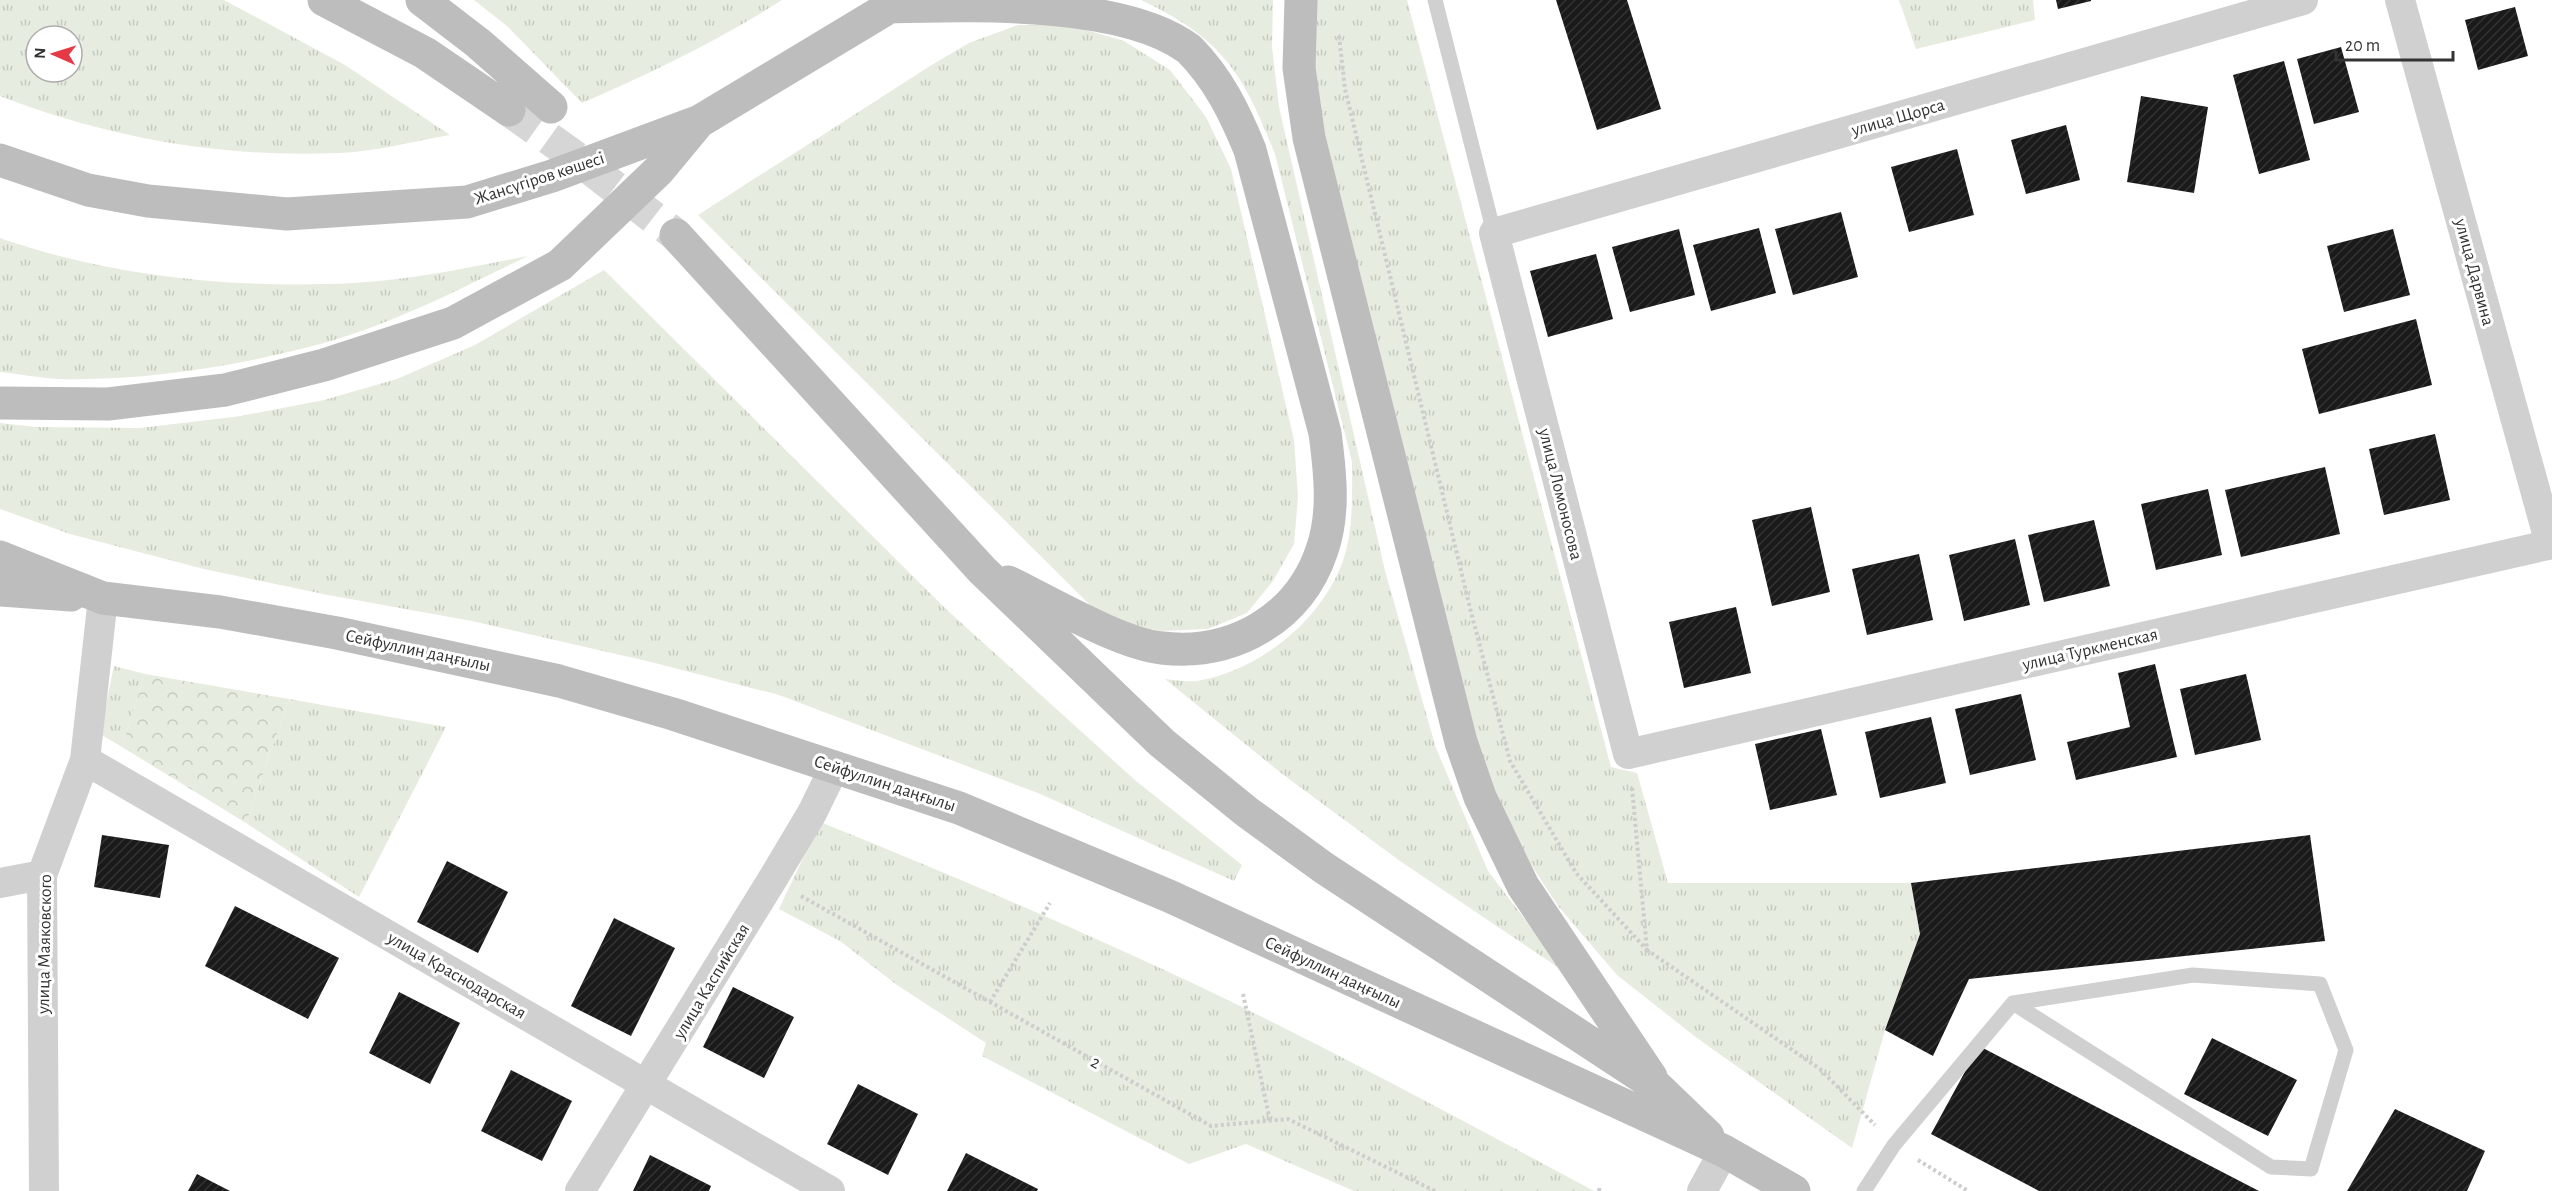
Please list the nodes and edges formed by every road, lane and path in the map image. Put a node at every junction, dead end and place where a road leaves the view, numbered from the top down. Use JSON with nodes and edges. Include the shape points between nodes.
{"nodes":[{"id":1,"x":324,"y":0,"type":"edge"},
{"id":2,"x":422,"y":0,"type":"edge"},
{"id":3,"x":1301,"y":0,"type":"edge"},
{"id":4,"x":1434,"y":0,"type":"edge"},
{"id":5,"x":2303,"y":0,"type":"edge"},
{"id":6,"x":2400,"y":0,"type":"edge"},
{"id":7,"x":895,"y":4,"type":"edge"},
{"id":8,"x":1339,"y":33,"type":"dead end"},
{"id":9,"x":551,"y":107,"type":"dead end"},
{"id":10,"x":509,"y":110,"type":"tunnel mouth"},
{"id":11,"x":700,"y":121,"type":"junction"},
{"id":12,"x":0,"y":160,"type":"edge"},
{"id":13,"x":1494,"y":233,"type":"junction"},
{"id":14,"x":676,"y":235,"type":"tunnel mouth"},
{"id":15,"x":0,"y":403,"type":"edge"},
{"id":16,"x":2551,"y":545,"type":"edge"},
{"id":17,"x":0,"y":557,"type":"edge"},
{"id":18,"x":982,"y":570,"type":"junction"},
{"id":19,"x":0,"y":590,"type":"edge"},
{"id":20,"x":103,"y":597,"type":"junction"},
{"id":21,"x":1628,"y":754,"type":"junction"},
{"id":22,"x":85,"y":760,"type":"junction"},
{"id":23,"x":835,"y":766,"type":"junction"},
{"id":24,"x":42,"y":876,"type":"junction"},
{"id":25,"x":772,"y":880,"type":"junction"},
{"id":26,"x":0,"y":883,"type":"edge"},
{"id":27,"x":1050,"y":903,"type":"dead end"},
{"id":28,"x":1647,"y":950,"type":"junction"},
{"id":29,"x":1243,"y":994,"type":"dead end"},
{"id":30,"x":990,"y":1002,"type":"junction"},
{"id":31,"x":2013,"y":1003,"type":"junction"},
{"id":32,"x":647,"y":1085,"type":"junction"},
{"id":33,"x":1656,"y":1086,"type":"junction"},
{"id":34,"x":1270,"y":1121,"type":"junction"},
{"id":35,"x":1894,"y":1145,"type":"junction"},
{"id":36,"x":1724,"y":1151,"type":"junction"},
{"id":37,"x":1600,"y":1185,"type":"dead end"},
{"id":38,"x":44,"y":1191,"type":"edge"},
{"id":39,"x":579,"y":1191,"type":"edge"},
{"id":40,"x":830,"y":1191,"type":"edge"},
{"id":41,"x":1435,"y":1191,"type":"edge"},
{"id":42,"x":1599,"y":1191,"type":"edge"},
{"id":43,"x":1702,"y":1191,"type":"edge"},
{"id":44,"x":1794,"y":1191,"type":"edge"},
{"id":45,"x":1864,"y":1191,"type":"edge"},
{"id":46,"x":1968,"y":1191,"type":"edge"}],
"edges":[{"from":1,"to":10,"type":"main road","via":[[425,54]]},
{"from":2,"to":9,"type":"main road"},
{"from":3,"to":33,"type":"main road","via":[[1299,68],[1309,138],[1461,742],[1480,797],[1523,886]]},
{"from":4,"to":13,"type":"lane"},
{"from":5,"to":13,"type":"street","name":"улица Щорса"},
{"from":6,"to":16,"type":"street","name":"улица Дарвина"},
{"from":7,"to":11,"type":"main road","name":"Жансүгіров көшесі"},
{"from":7,"to":18,"type":"main road","via":[[1088,6],[1123,13],[1157,27],[1188,48],[1215,79],[1250,150],[1325,433],[1330,474],[1323,549],[1309,580],[1291,605],[1266,625],[1236,641],[1191,649],[1160,648],[1127,639]]},
{"from":8,"to":28,"type":"path","via":[[1345,89],[1510,761],[1576,873]]},
{"from":11,"to":12,"type":"main road","name":"Жансүгіров көшесі","via":[[542,180],[467,202],[347,211],[287,214],[148,201],[88,190]]},
{"from":11,"to":15,"type":"main road","via":[[659,170],[560,265],[453,323],[324,365],[225,390],[108,404]]},
{"from":13,"to":21,"type":"street","name":"улица Ломоносова"},
{"from":14,"to":18,"type":"main road","name":"Сейфуллин даңғылы"},
{"from":16,"to":21,"type":"street","name":"улица Туркменская"},
{"from":17,"to":20,"type":"main road","name":"Сейфуллин даңғылы"},
{"from":18,"to":33,"type":"main road","name":"Сейфуллин даңғылы","via":[[1162,743],[1247,812],[1324,868]]},
{"from":19,"to":20,"type":"main road"},
{"from":20,"to":22,"type":"street","name":"улица Маяковского"},
{"from":20,"to":23,"type":"main road","name":"Сейфуллин даңғылы","via":[[337,633],[559,681]]},
{"from":21,"to":28,"type":"path"},
{"from":22,"to":24,"type":"street","name":"улица Маяковского"},
{"from":22,"to":32,"type":"street","name":"улица Краснодарская"},
{"from":23,"to":25,"type":"street","name":"улица Каспийская"},
{"from":23,"to":36,"type":"main road","name":"Сейфуллин даңғылы","via":[[959,808],[1169,896]]},
{"from":24,"to":26,"type":"street"},
{"from":24,"to":38,"type":"street","name":"улица Маяковского"},
{"from":25,"to":30,"type":"path","name":"2"},
{"from":25,"to":32,"type":"street","name":"улица Каспийская"},
{"from":27,"to":30,"type":"path"},
{"from":28,"to":35,"type":"path","via":[[1820,1069]]},
{"from":29,"to":34,"type":"path"},
{"from":30,"to":34,"type":"path","name":"2","via":[[1211,1126]]},
{"from":31,"to":31,"type":"lane","via":[[2193,975],[2320,984],[2346,1050],[2311,1169],[2271,1167]]},
{"from":31,"to":35,"type":"lane"},
{"from":32,"to":39,"type":"street","name":"улица Каспийская"},
{"from":32,"to":40,"type":"street","name":"улица Краснодарская"},
{"from":33,"to":36,"type":"main road","name":"Сейфуллин даңғылы"},
{"from":34,"to":41,"type":"path","name":"2","via":[[1288,1119]]},
{"from":35,"to":45,"type":"lane"},
{"from":35,"to":46,"type":"path"},
{"from":36,"to":43,"type":"street"},
{"from":36,"to":44,"type":"main road","name":"Сейфуллин даңғылы"},
{"from":37,"to":42,"type":"path"}]}
